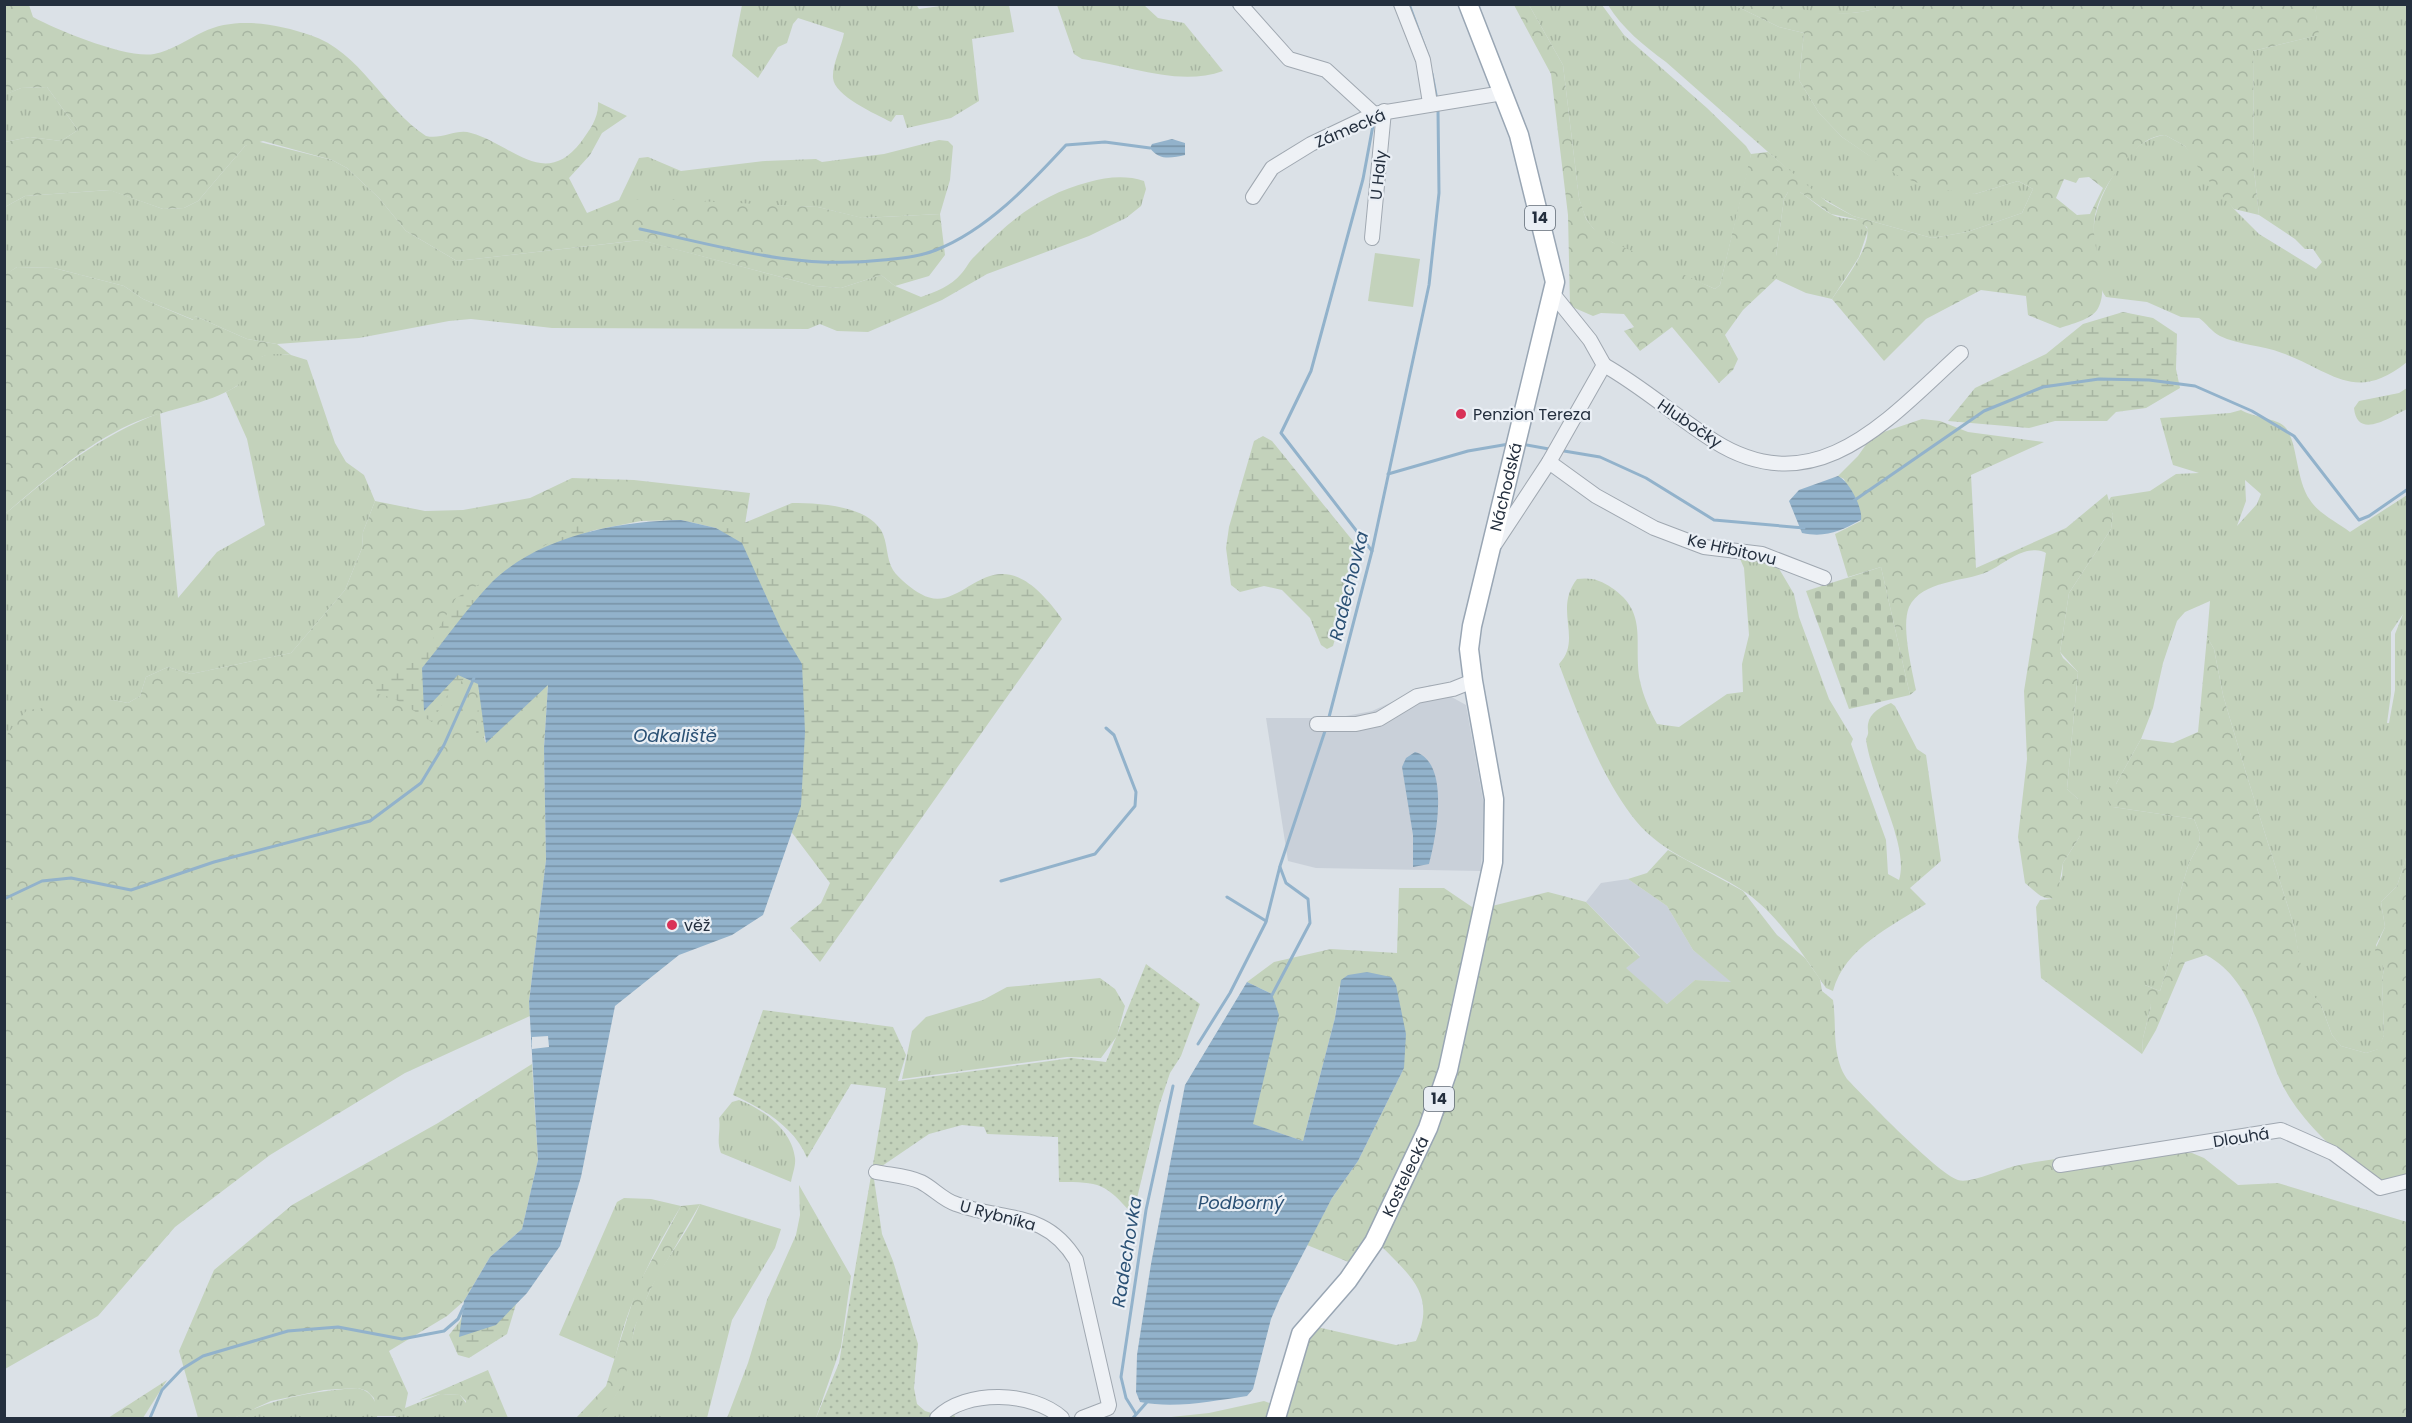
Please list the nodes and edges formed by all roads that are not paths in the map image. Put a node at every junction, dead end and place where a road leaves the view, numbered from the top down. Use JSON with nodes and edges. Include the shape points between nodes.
{"nodes":[{"id":1,"x":1240,"y":4,"type":"edge"},
{"id":2,"x":1401,"y":4,"type":"edge"},
{"id":3,"x":1468,"y":4,"type":"edge"},
{"id":4,"x":1503,"y":93,"type":"junction"},
{"id":5,"x":1430,"y":103,"type":"junction"},
{"id":6,"x":1379,"y":113,"type":"junction"},
{"id":7,"x":1253,"y":197,"type":"dead end"},
{"id":8,"x":1372,"y":238,"type":"dead end"},
{"id":9,"x":1553,"y":294,"type":"junction"},
{"id":10,"x":1961,"y":353,"type":"dead end"},
{"id":11,"x":1604,"y":365,"type":"junction"},
{"id":12,"x":1549,"y":462,"type":"junction"},
{"id":13,"x":1491,"y":549,"type":"junction"},
{"id":14,"x":1824,"y":578,"type":"dead end"},
{"id":15,"x":1473,"y":681,"type":"junction"},
{"id":16,"x":1324,"y":724,"type":"dead end"},
{"id":17,"x":1491,"y":875,"type":"joint"},
{"id":18,"x":2060,"y":1165,"type":"dead end"},
{"id":19,"x":876,"y":1172,"type":"dead end"},
{"id":20,"x":2408,"y":1181,"type":"edge"},
{"id":21,"x":937,"y":1419,"type":"edge"},
{"id":22,"x":1062,"y":1419,"type":"edge"},
{"id":23,"x":1082,"y":1419,"type":"edge"},
{"id":24,"x":1276,"y":1419,"type":"edge"}],
"edges":[{"from":1,"to":6,"type":"street","via":[[1289,59],[1326,70]]},
{"from":2,"to":5,"type":"street","via":[[1423,60]]},
{"from":3,"to":4,"type":"main road","name":"Náchodská","number":"14"},
{"from":4,"to":5,"type":"street","name":"Zámecká"},
{"from":4,"to":9,"type":"main road","name":"Náchodská","number":"14","via":[[1519,135],[1554,272]]},
{"from":5,"to":6,"type":"street","name":"Zámecká"},
{"from":6,"to":7,"type":"street","name":"Zámecká","via":[[1311,144],[1272,168]]},
{"from":6,"to":8,"type":"street","name":"U Haly"},
{"from":9,"to":11,"type":"street","via":[[1590,340]]},
{"from":9,"to":13,"type":"main road","name":"Náchodská","number":"14"},
{"from":10,"to":11,"type":"street","name":"Hlubočky","via":[[1865,436],[1829,456],[1803,464],[1768,462],[1715,442]]},
{"from":11,"to":12,"type":"street"},
{"from":12,"to":13,"type":"street"},
{"from":12,"to":14,"type":"street","name":"Ke Hřbitovu","via":[[1596,496],[1654,528],[1704,546],[1762,554]]},
{"from":13,"to":15,"type":"main road","name":"Náchodská","number":"14","via":[[1472,626],[1469,649]]},
{"from":15,"to":16,"type":"street","via":[[1417,696],[1379,719]]},
{"from":15,"to":17,"type":"main road","name":"Náchodská","number":"14","via":[[1494,799]]},
{"from":17,"to":24,"type":"main road","name":"Kostelecká","number":"14","via":[[1448,1070],[1428,1128],[1365,1257],[1302,1334]]},
{"from":18,"to":20,"type":"street","name":"Dlouhá","via":[[2281,1130],[2333,1153],[2380,1188]]},
{"from":19,"to":23,"type":"street","name":"U Rybníka","via":[[919,1181],[954,1204],[1018,1218],[1050,1230],[1068,1246],[1079,1270],[1109,1405]]},
{"from":21,"to":22,"type":"street","via":[[948,1409],[992,1397],[1038,1403]]}]}
